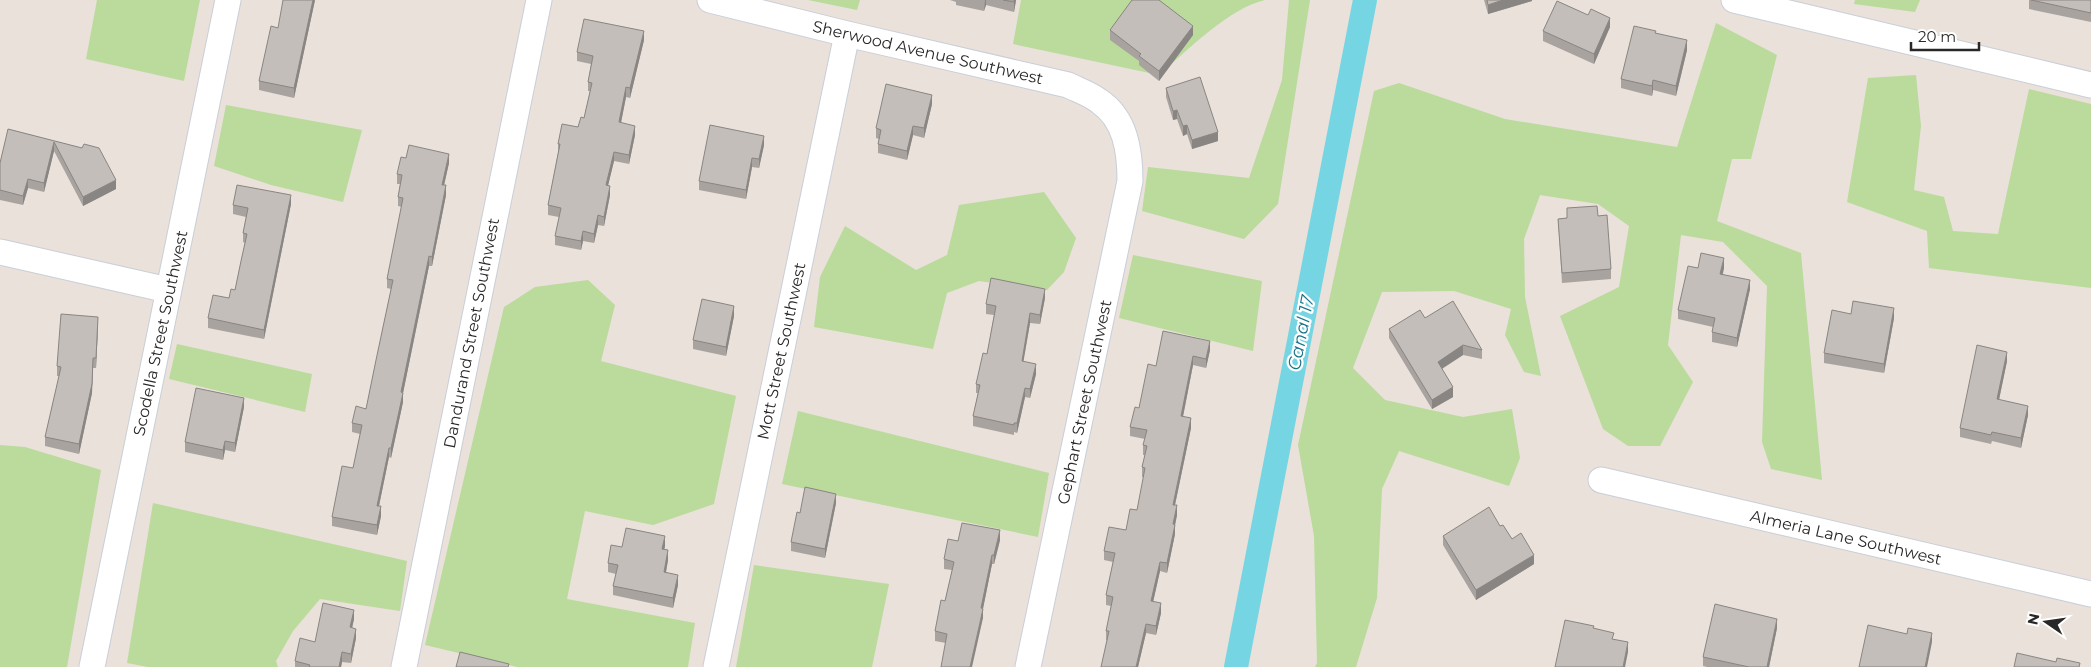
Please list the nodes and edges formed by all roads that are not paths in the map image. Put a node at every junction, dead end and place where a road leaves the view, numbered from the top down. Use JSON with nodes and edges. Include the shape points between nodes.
{"nodes":[{"id":1,"x":228,"y":0,"type":"edge"},
{"id":2,"x":539,"y":0,"type":"edge"},
{"id":3,"x":710,"y":0,"type":"edge"},
{"id":4,"x":1734,"y":0,"type":"edge"},
{"id":5,"x":847,"y":34,"type":"junction"},
{"id":6,"x":2091,"y":85,"type":"edge"},
{"id":7,"x":1125,"y":137,"type":"joint"},
{"id":8,"x":0,"y":252,"type":"edge"},
{"id":9,"x":168,"y":290,"type":"junction"},
{"id":10,"x":1601,"y":480,"type":"dead end"},
{"id":11,"x":2091,"y":594,"type":"edge"},
{"id":12,"x":92,"y":667,"type":"edge"},
{"id":13,"x":404,"y":667,"type":"edge"},
{"id":14,"x":716,"y":667,"type":"edge"},
{"id":15,"x":1028,"y":667,"type":"edge"}],
"edges":[{"from":1,"to":9,"type":"street","name":"Scodella Street Southwest"},
{"from":2,"to":13,"type":"street","name":"Dandurand Street Southwest"},
{"from":3,"to":5,"type":"street","name":"Sherwood Avenue Southwest"},
{"from":4,"to":6,"type":"street"},
{"from":5,"to":7,"type":"street","name":"Sherwood Avenue Southwest","via":[[1068,85],[1100,101],[1118,120]]},
{"from":5,"to":14,"type":"street","name":"Mott Street Southwest"},
{"from":7,"to":15,"type":"street","name":"Gephart Street Southwest","via":[[1130,155],[1130,182]]},
{"from":8,"to":9,"type":"street"},
{"from":9,"to":12,"type":"street","name":"Scodella Street Southwest"},
{"from":10,"to":11,"type":"street","name":"Almeria Lane Southwest"}]}
